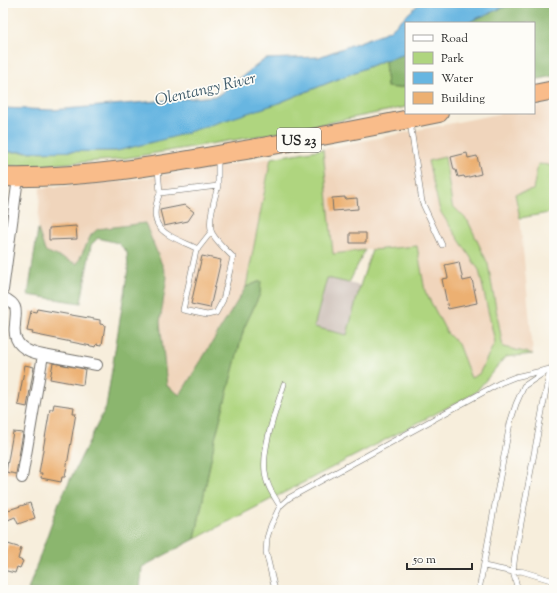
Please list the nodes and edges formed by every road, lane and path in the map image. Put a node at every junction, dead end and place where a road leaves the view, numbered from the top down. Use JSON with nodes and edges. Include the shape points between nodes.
{"nodes":[{"id":1,"x":554,"y":90,"type":"edge"},
{"id":2,"x":535,"y":94,"type":"edge"},
{"id":3,"x":434,"y":114,"type":"edge"},
{"id":4,"x":410,"y":119,"type":"junction"},
{"id":5,"x":218,"y":155,"type":"junction"},
{"id":6,"x":158,"y":166,"type":"junction"},
{"id":7,"x":11,"y":177,"type":"edge"},
{"id":8,"x":218,"y":186,"type":"junction"},
{"id":9,"x":160,"y":193,"type":"junction"},
{"id":10,"x":211,"y":232,"type":"junction"},
{"id":11,"x":442,"y":245,"type":"dead end"},
{"id":12,"x":198,"y":249,"type":"junction"},
{"id":13,"x":3,"y":290,"type":"edge"},
{"id":14,"x":3,"y":297,"type":"edge"},
{"id":15,"x":42,"y":355,"type":"junction"},
{"id":16,"x":97,"y":365,"type":"dead end"},
{"id":17,"x":552,"y":367,"type":"edge"},
{"id":18,"x":284,"y":384,"type":"dead end"},
{"id":19,"x":22,"y":478,"type":"dead end"},
{"id":20,"x":280,"y":506,"type":"junction"},
{"id":21,"x":484,"y":566,"type":"junction"},
{"id":22,"x":513,"y":572,"type":"junction"},
{"id":23,"x":554,"y":581,"type":"edge"},
{"id":24,"x":275,"y":590,"type":"edge"},
{"id":25,"x":479,"y":590,"type":"edge"},
{"id":26,"x":518,"y":590,"type":"edge"}],
"edges":[{"from":1,"to":2,"type":"highway"},
{"from":3,"to":4,"type":"highway","number":"US 23"},
{"from":4,"to":5,"type":"highway","number":"US 23"},
{"from":4,"to":11,"type":"lane","via":[[422,202]]},
{"from":5,"to":6,"type":"highway","number":"US 23"},
{"from":5,"to":8,"type":"lane"},
{"from":6,"to":7,"type":"highway","number":"US 23","via":[[87,175]]},
{"from":6,"to":9,"type":"lane"},
{"from":7,"to":13,"type":"street"},
{"from":8,"to":9,"type":"lane"},
{"from":8,"to":10,"type":"lane","via":[[211,214]]},
{"from":9,"to":12,"type":"lane","via":[[155,204],[160,230]]},
{"from":10,"to":12,"type":"lane"},
{"from":10,"to":12,"type":"lane","via":[[233,257],[223,300],[216,312],[207,315],[183,310]]},
{"from":14,"to":15,"type":"street","via":[[15,306],[14,330],[19,343],[29,352]]},
{"from":15,"to":16,"type":"street"},
{"from":15,"to":19,"type":"street"},
{"from":17,"to":20,"type":"lane","via":[[500,383],[290,498]]},
{"from":17,"to":21,"type":"lane","via":[[524,386],[516,404],[510,423]]},
{"from":17,"to":22,"type":"lane"},
{"from":18,"to":20,"type":"lane","via":[[266,451],[265,473],[271,493]]},
{"from":20,"to":24,"type":"lane","via":[[269,531],[266,552]]},
{"from":21,"to":22,"type":"lane"},
{"from":21,"to":25,"type":"lane"},
{"from":22,"to":23,"type":"lane","via":[[521,571]]},
{"from":22,"to":26,"type":"lane"}]}
